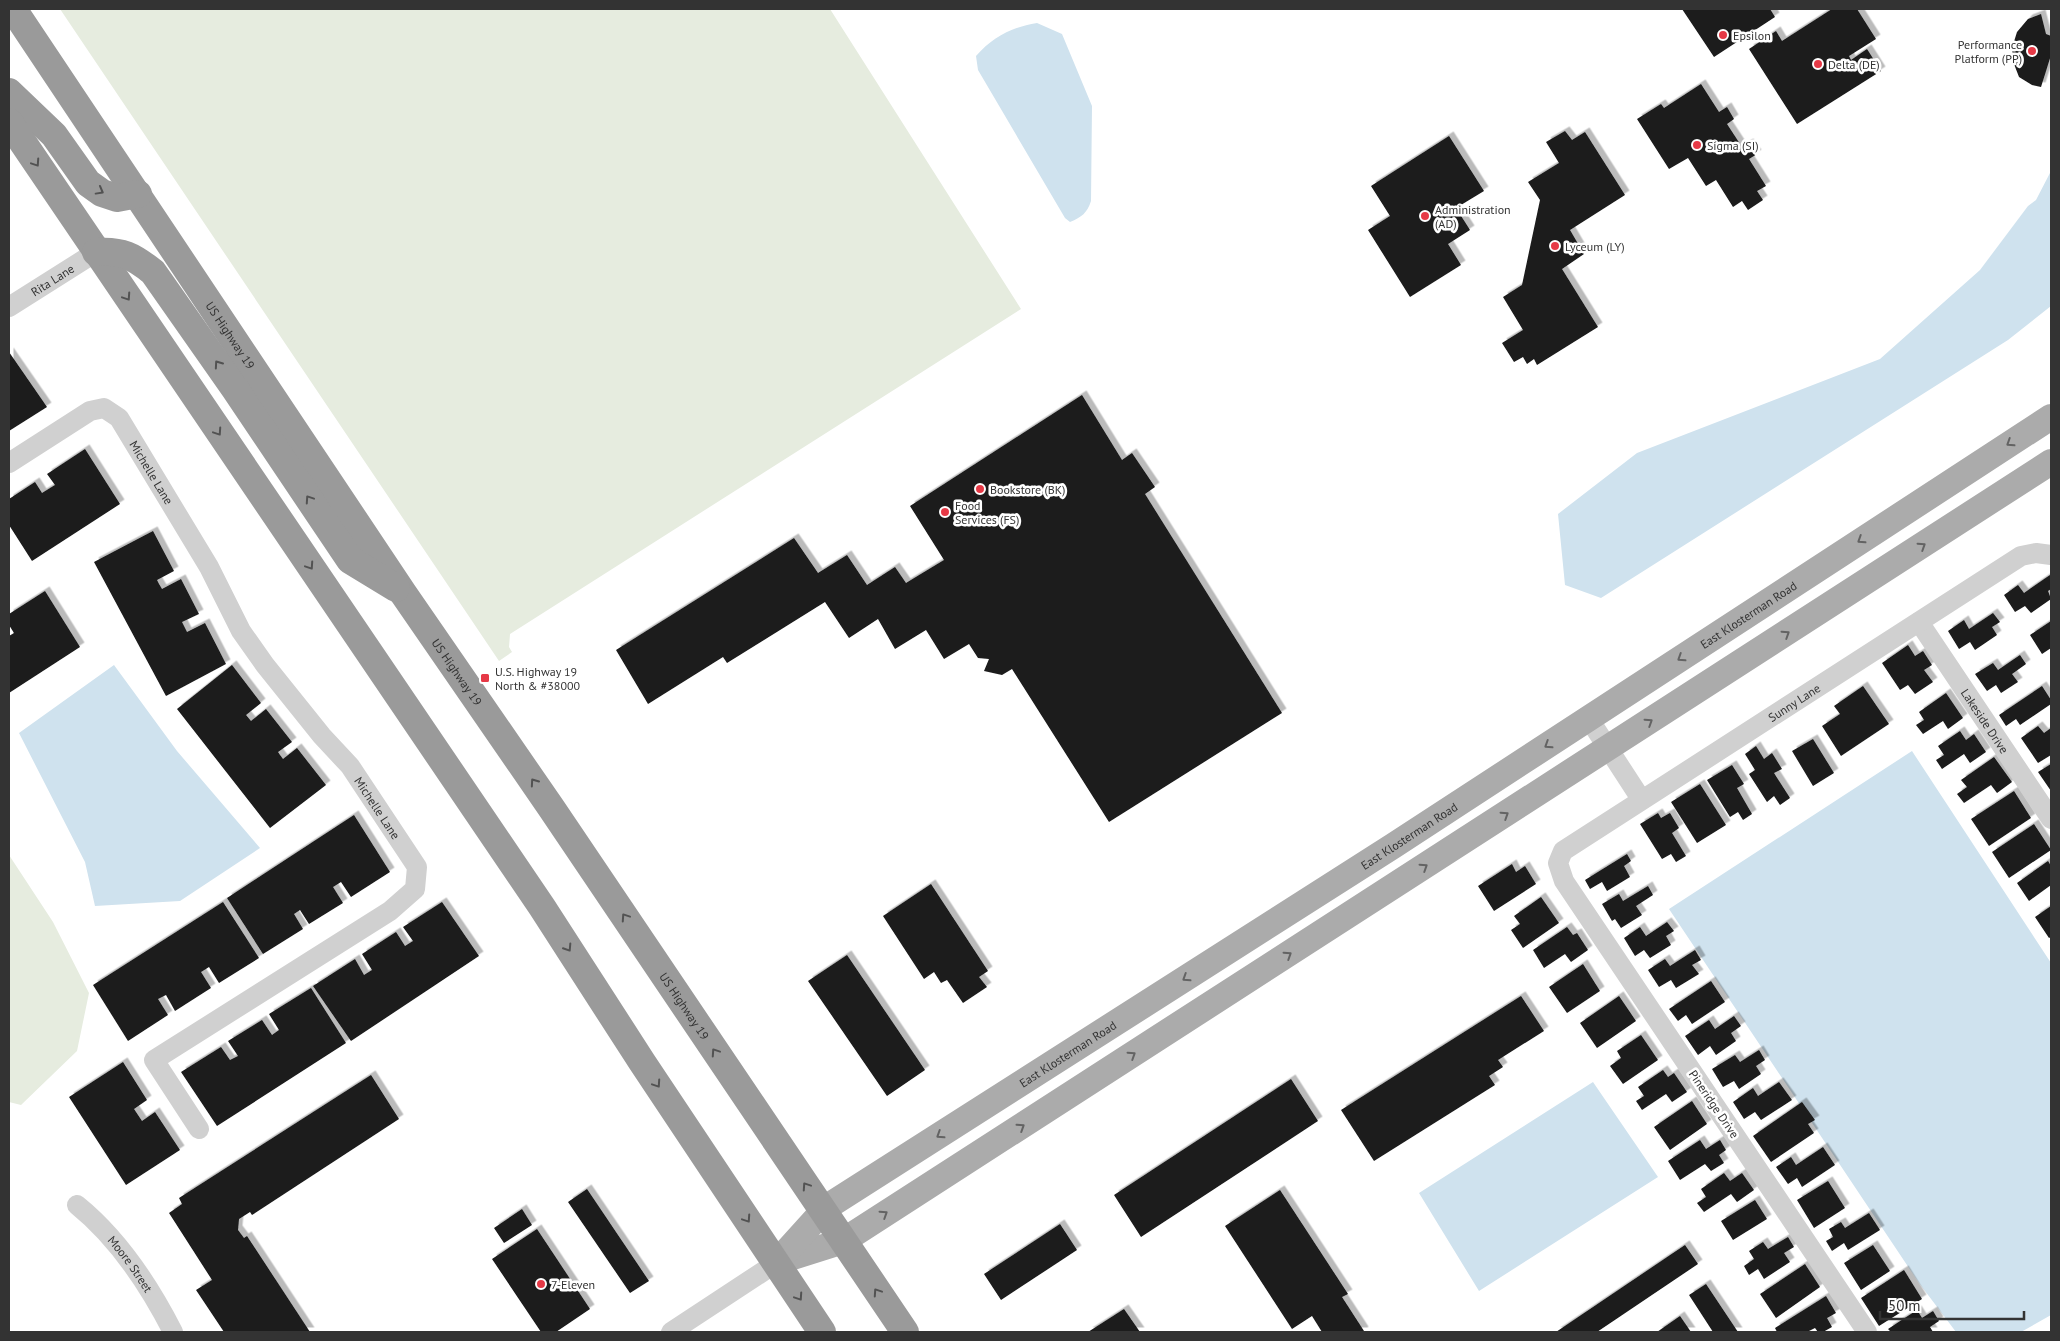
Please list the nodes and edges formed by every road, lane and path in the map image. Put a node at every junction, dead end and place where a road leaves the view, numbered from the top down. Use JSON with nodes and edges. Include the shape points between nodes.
{"nodes":[{"id":1,"x":13,"y":9,"type":"edge"},
{"id":2,"x":9,"y":92,"type":"edge"},
{"id":3,"x":9,"y":122,"type":"edge"},
{"id":4,"x":138,"y":194,"type":"junction"},
{"id":5,"x":96,"y":252,"type":"junction"},
{"id":6,"x":9,"y":307,"type":"edge"},
{"id":7,"x":2051,"y":417,"type":"edge"},
{"id":8,"x":2051,"y":462,"type":"edge"},
{"id":9,"x":9,"y":463,"type":"edge"},
{"id":10,"x":2051,"y":555,"type":"edge"},
{"id":11,"x":404,"y":593,"type":"junction"},
{"id":12,"x":1919,"y":622,"type":"junction"},
{"id":13,"x":1589,"y":719,"type":"junction"},
{"id":14,"x":1608,"y":749,"type":"junction"},
{"id":15,"x":1641,"y":799,"type":"junction"},
{"id":16,"x":2051,"y":819,"type":"edge"},
{"id":17,"x":1562,"y":876,"type":"joint"},
{"id":18,"x":199,"y":1129,"type":"dead end"},
{"id":19,"x":77,"y":1205,"type":"dead end"},
{"id":20,"x":823,"y":1211,"type":"junction"},
{"id":21,"x":843,"y":1241,"type":"junction"},
{"id":22,"x":776,"y":1262,"type":"junction"},
{"id":23,"x":173,"y":1332,"type":"edge"},
{"id":24,"x":670,"y":1332,"type":"edge"},
{"id":25,"x":822,"y":1332,"type":"edge"},
{"id":26,"x":905,"y":1332,"type":"edge"},
{"id":27,"x":1867,"y":1332,"type":"edge"}],
"edges":[{"from":1,"to":4,"type":"highway","name":"US Highway 19"},
{"from":2,"to":4,"type":"highway","one_way":true,"via":[[54,135],[88,183],[117,198]]},
{"from":3,"to":5,"type":"highway","one_way":true},
{"from":4,"to":11,"type":"highway","name":"US Highway 19"},
{"from":5,"to":6,"type":"street","name":"Rita Lane"},
{"from":11,"to":5,"type":"highway","one_way":true,"via":[[350,560],[153,272],[138,259],[114,250]]},
{"from":5,"to":22,"type":"highway","one_way":true,"via":[[536,899]]},
{"from":7,"to":13,"type":"main road","name":"East Klosterman Road","one_way":true},
{"from":14,"to":8,"type":"main road","name":"East Klosterman Road","one_way":true},
{"from":9,"to":18,"type":"street","name":"Michelle Lane","via":[[90,411],[104,408],[118,418],[209,568],[241,631],[322,736],[350,766],[417,867],[415,889],[390,911],[154,1060]]},
{"from":10,"to":12,"type":"street","name":"Sunny Lane","via":[[2021,556]]},
{"from":20,"to":11,"type":"highway","name":"US Highway 19","one_way":true},
{"from":12,"to":15,"type":"street","name":"Sunny Lane"},
{"from":12,"to":16,"type":"street","name":"Lakeside Drive"},
{"from":13,"to":14,"type":"street"},
{"from":13,"to":20,"type":"main road","name":"East Klosterman Road","one_way":true},
{"from":14,"to":15,"type":"street"},
{"from":21,"to":14,"type":"main road","name":"East Klosterman Road","one_way":true},
{"from":15,"to":17,"type":"street","name":"Sunny Lane","via":[[1564,851],[1558,863]]},
{"from":17,"to":27,"type":"street","name":"Pineridge Drive"},
{"from":19,"to":23,"type":"street","name":"Moore Street","via":[[97,1221],[125,1253]]},
{"from":20,"to":21,"type":"highway","name":"US Highway 19"},
{"from":20,"to":22,"type":"main road","name":"East Klosterman Road"},
{"from":21,"to":22,"type":"main road","name":"East Klosterman Road"},
{"from":26,"to":21,"type":"highway","name":"US Highway 19","one_way":true},
{"from":22,"to":24,"type":"street","name":"East Klosterman Road"},
{"from":22,"to":25,"type":"highway","one_way":true}]}
